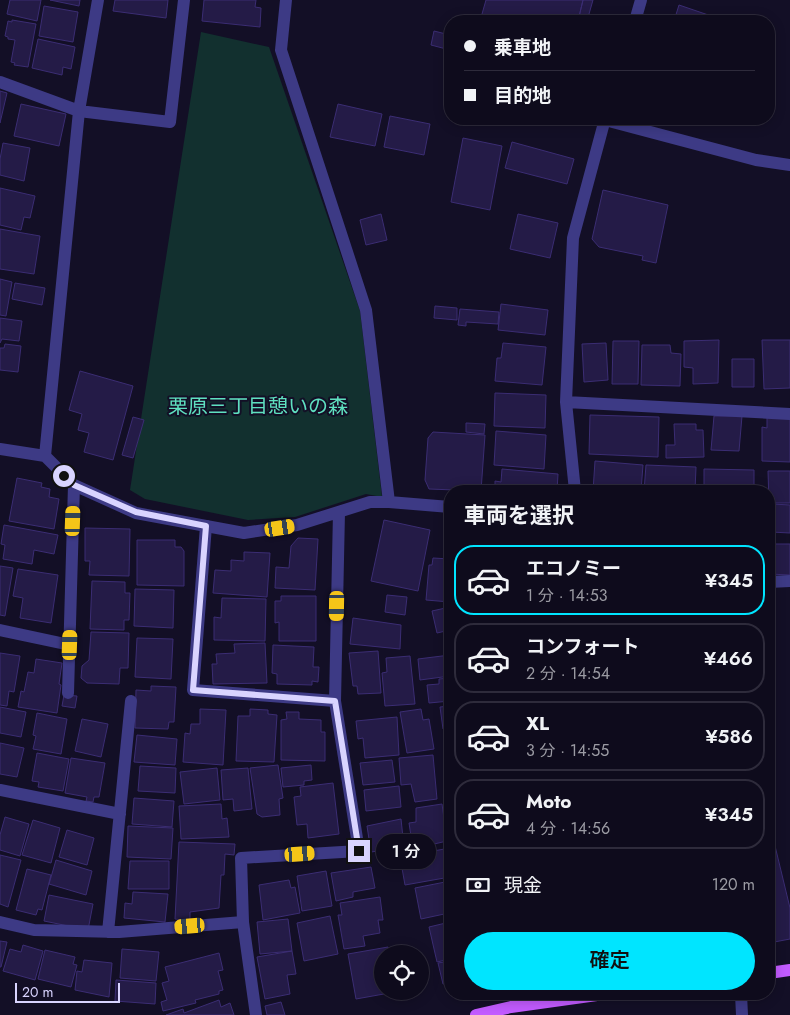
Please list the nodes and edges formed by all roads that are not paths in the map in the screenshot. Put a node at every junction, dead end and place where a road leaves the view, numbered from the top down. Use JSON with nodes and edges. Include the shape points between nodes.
{"nodes":[{"id":1,"x":98,"y":0,"type":"edge"},
{"id":2,"x":184,"y":0,"type":"edge"},
{"id":3,"x":286,"y":0,"type":"edge"},
{"id":4,"x":641,"y":0,"type":"edge"},
{"id":5,"x":637,"y":15,"type":"edge"},
{"id":6,"x":0,"y":82,"type":"edge"},
{"id":7,"x":79,"y":111,"type":"junction"},
{"id":8,"x":604,"y":125,"type":"edge"},
{"id":9,"x":624,"y":125,"type":"edge"},
{"id":10,"x":790,"y":165,"type":"edge"},
{"id":11,"x":566,"y":402,"type":"junction"},
{"id":12,"x":790,"y":414,"type":"edge"},
{"id":13,"x":0,"y":449,"type":"edge"},
{"id":14,"x":45,"y":456,"type":"junction"},
{"id":15,"x":74,"y":485,"type":"junction"},
{"id":16,"x":574,"y":485,"type":"edge"},
{"id":17,"x":389,"y":502,"type":"junction"},
{"id":18,"x":444,"y":507,"type":"edge"},
{"id":19,"x":339,"y":512,"type":"junction"},
{"id":20,"x":206,"y":526,"type":"junction"},
{"id":21,"x":790,"y":581,"type":"edge"},
{"id":22,"x":775,"y":582,"type":"edge"},
{"id":23,"x":0,"y":630,"type":"edge"},
{"id":24,"x":70,"y":645,"type":"junction"},
{"id":25,"x":68,"y":693,"type":"dead end"},
{"id":26,"x":131,"y":701,"type":"dead end"},
{"id":27,"x":335,"y":701,"type":"junction"},
{"id":28,"x":0,"y":790,"type":"edge"},
{"id":29,"x":120,"y":814,"type":"junction"},
{"id":30,"x":0,"y":922,"type":"edge"},
{"id":31,"x":244,"y":922,"type":"junction"},
{"id":32,"x":108,"y":932,"type":"junction"},
{"id":33,"x":790,"y":970,"type":"edge"},
{"id":34,"x":775,"y":972,"type":"edge"},
{"id":35,"x":561,"y":1000,"type":"edge"},
{"id":36,"x":741,"y":1000,"type":"edge"},
{"id":37,"x":256,"y":1015,"type":"edge"},
{"id":38,"x":476,"y":1015,"type":"edge"},
{"id":39,"x":742,"y":1015,"type":"edge"}],
"edges":[{"from":1,"to":7,"type":"street"},
{"from":2,"to":7,"type":"street","via":[[170,122]]},
{"from":3,"to":17,"type":"street","via":[[281,50],[366,310]]},
{"from":4,"to":5,"type":"street"},
{"from":6,"to":7,"type":"street"},
{"from":7,"to":14,"type":"street"},
{"from":8,"to":11,"type":"street","via":[[573,238]]},
{"from":9,"to":10,"type":"street","via":[[756,160]]},
{"from":11,"to":12,"type":"street"},
{"from":11,"to":16,"type":"street"},
{"from":13,"to":14,"type":"street"},
{"from":14,"to":15,"type":"street"},
{"from":15,"to":20,"type":"street","via":[[136,512]]},
{"from":15,"to":24,"type":"street"},
{"from":17,"to":18,"type":"street"},
{"from":17,"to":19,"type":"street","via":[[370,502]]},
{"from":19,"to":20,"type":"street","via":[[297,525],[244,533]]},
{"from":19,"to":27,"type":"street"},
{"from":20,"to":27,"type":"street","via":[[193,690]]},
{"from":21,"to":22,"type":"street"},
{"from":23,"to":24,"type":"street"},
{"from":24,"to":25,"type":"street"},
{"from":26,"to":29,"type":"street"},
{"from":27,"to":31,"type":"street","via":[[359,851],[240,858]]},
{"from":28,"to":29,"type":"street"},
{"from":29,"to":32,"type":"street"},
{"from":30,"to":32,"type":"street","via":[[34,930]]},
{"from":31,"to":32,"type":"street"},
{"from":31,"to":37,"type":"street"},
{"from":33,"to":34,"type":"main road"},
{"from":35,"to":38,"type":"main road"},
{"from":36,"to":39,"type":"street"}]}
